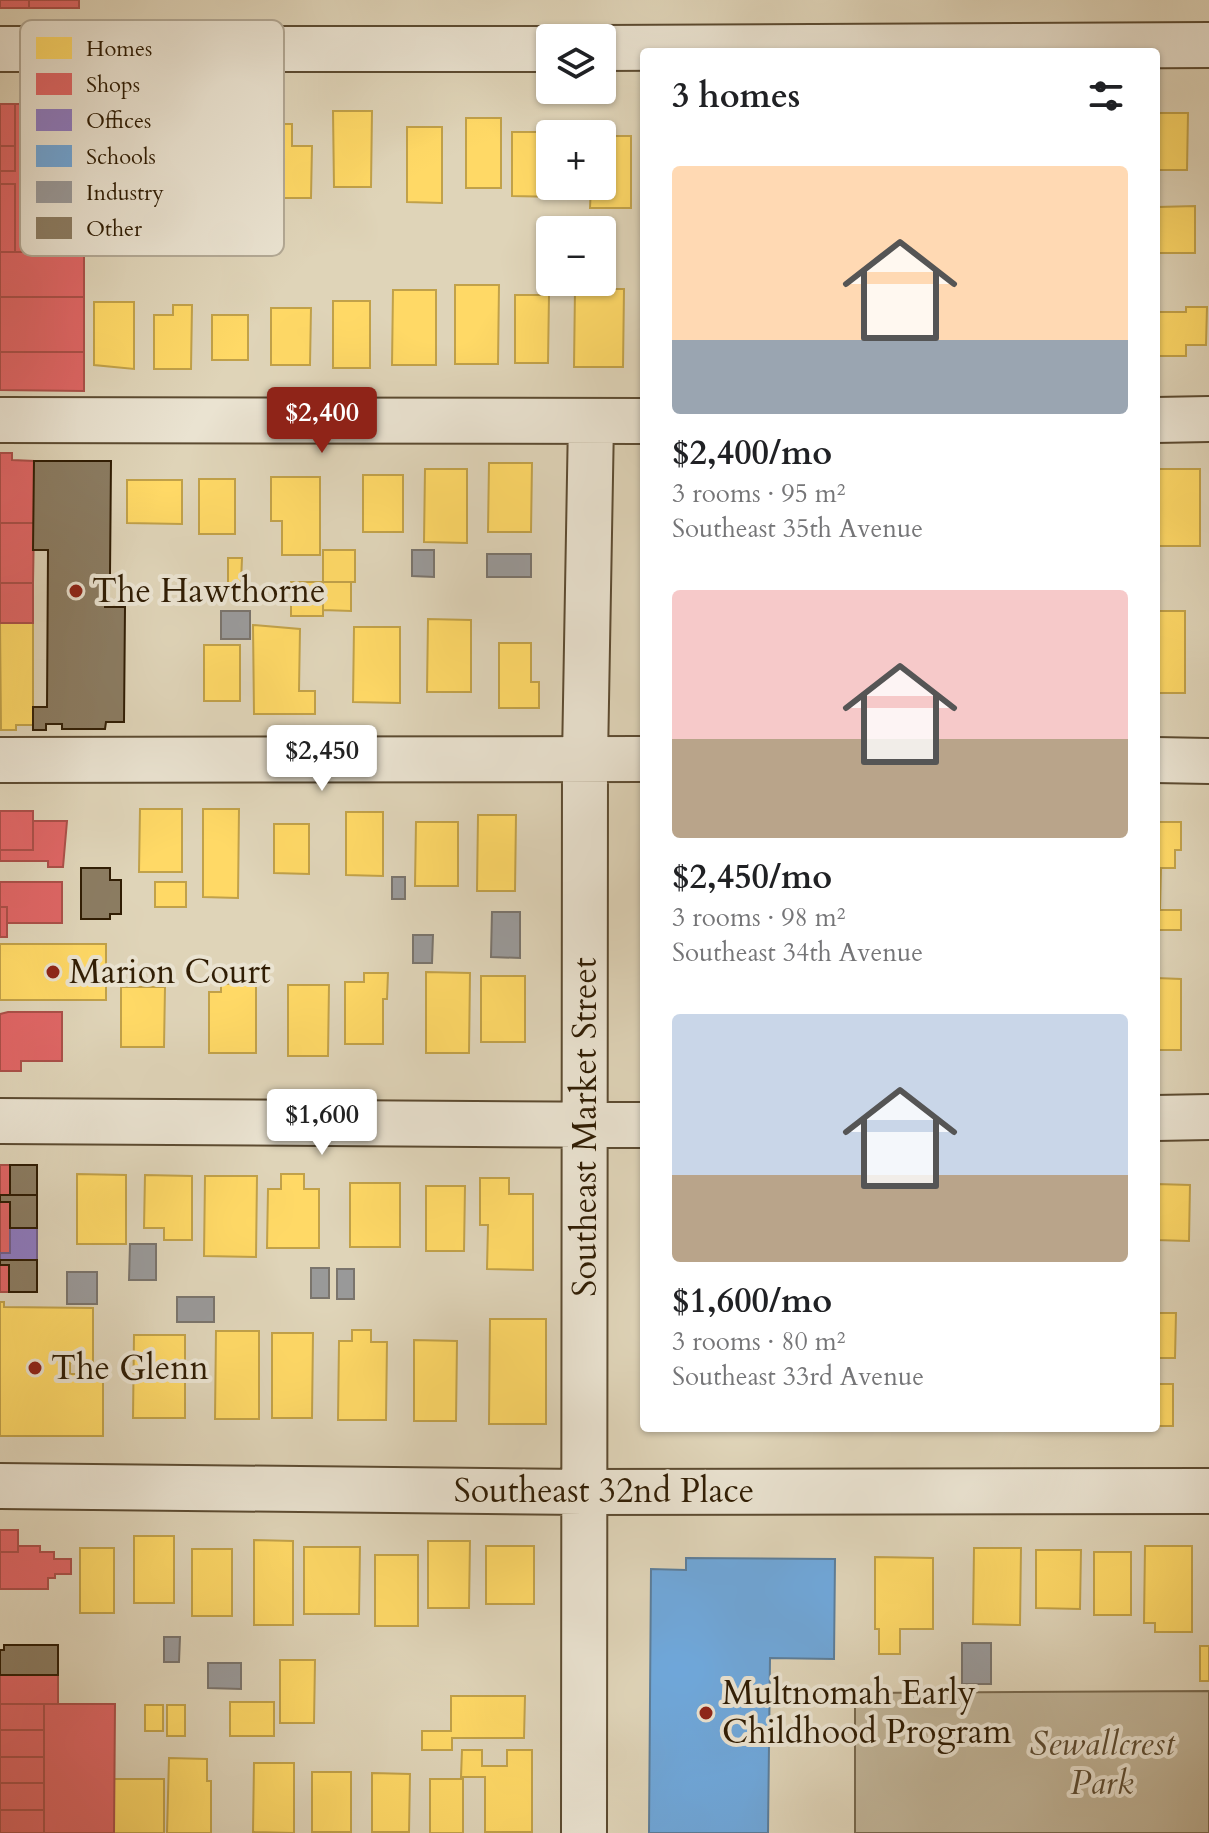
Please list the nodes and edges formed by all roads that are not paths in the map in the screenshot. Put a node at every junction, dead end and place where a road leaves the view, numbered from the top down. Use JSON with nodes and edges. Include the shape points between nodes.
{"nodes":[{"id":1,"x":1209,"y":45,"type":"edge"},
{"id":2,"x":616,"y":48,"type":"edge"},
{"id":3,"x":284,"y":49,"type":"edge"},
{"id":4,"x":536,"y":49,"type":"edge"},
{"id":5,"x":1209,"y":419,"type":"edge"},
{"id":6,"x":0,"y":420,"type":"edge"},
{"id":7,"x":1160,"y":420,"type":"edge"},
{"id":8,"x":591,"y":421,"type":"junction"},
{"id":9,"x":640,"y":421,"type":"edge"},
{"id":10,"x":585,"y":758,"type":"junction"},
{"id":11,"x":640,"y":759,"type":"edge"},
{"id":12,"x":0,"y":760,"type":"edge"},
{"id":13,"x":1160,"y":760,"type":"edge"},
{"id":14,"x":1209,"y":761,"type":"edge"},
{"id":15,"x":1209,"y":1117,"type":"edge"},
{"id":16,"x":1160,"y":1118,"type":"edge"},
{"id":17,"x":0,"y":1121,"type":"edge"},
{"id":18,"x":640,"y":1125,"type":"edge"},
{"id":19,"x":585,"y":1126,"type":"junction"},
{"id":20,"x":0,"y":1486,"type":"edge"},
{"id":21,"x":1209,"y":1491,"type":"edge"},
{"id":22,"x":583,"y":1492,"type":"junction"},
{"id":23,"x":584,"y":1833,"type":"edge"}],
"edges":[{"from":1,"to":2,"type":"street"},
{"from":3,"to":4,"type":"street"},
{"from":5,"to":7,"type":"street"},
{"from":6,"to":8,"type":"street"},
{"from":8,"to":9,"type":"street"},
{"from":8,"to":10,"type":"street","name":"Southeast Market Street"},
{"from":10,"to":11,"type":"street"},
{"from":10,"to":12,"type":"street"},
{"from":10,"to":19,"type":"street","name":"Southeast Market Street"},
{"from":13,"to":14,"type":"street"},
{"from":15,"to":16,"type":"street"},
{"from":17,"to":19,"type":"street"},
{"from":18,"to":19,"type":"street"},
{"from":19,"to":22,"type":"street","name":"Southeast Market Street"},
{"from":20,"to":22,"type":"street","name":"Southeast 32nd Place"},
{"from":21,"to":22,"type":"street","name":"Southeast 32nd Place"},
{"from":22,"to":23,"type":"street","name":"Southeast Market Street"}]}
